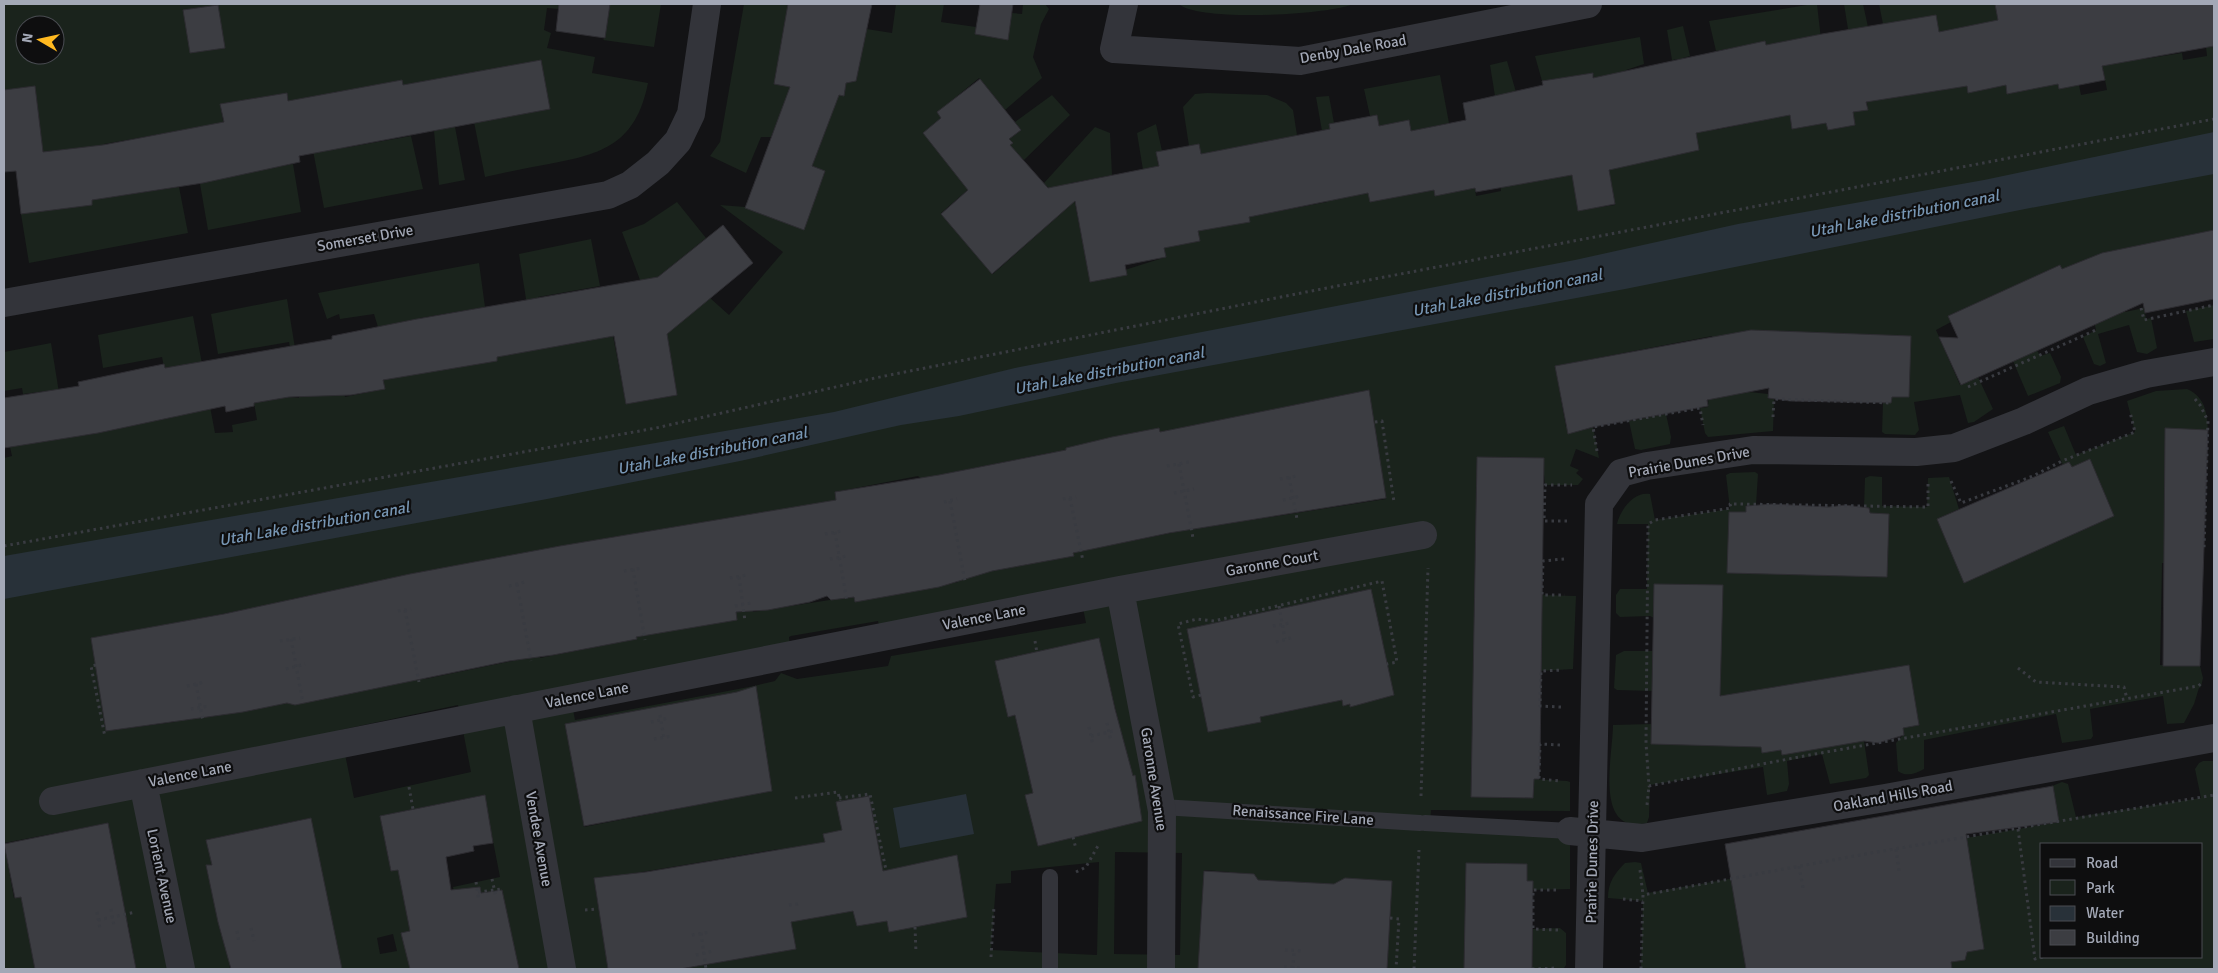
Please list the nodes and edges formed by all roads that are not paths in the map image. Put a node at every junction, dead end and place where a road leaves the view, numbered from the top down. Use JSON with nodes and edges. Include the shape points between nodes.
{"nodes":[{"id":1,"x":708,"y":4,"type":"edge"},
{"id":2,"x":1124,"y":4,"type":"edge"},
{"id":3,"x":1588,"y":4,"type":"edge"},
{"id":4,"x":4,"y":303,"type":"edge"},
{"id":5,"x":2214,"y":362,"type":"edge"},
{"id":6,"x":1423,"y":535,"type":"road end"},
{"id":7,"x":1120,"y":590,"type":"junction"},
{"id":8,"x":516,"y":709,"type":"junction"},
{"id":9,"x":2214,"y":738,"type":"edge"},
{"id":10,"x":143,"y":783,"type":"junction"},
{"id":11,"x":53,"y":801,"type":"dead end"},
{"id":12,"x":1174,"y":808,"type":"junction"},
{"id":13,"x":1581,"y":832,"type":"junction"},
{"id":14,"x":1050,"y":877,"type":"dead end"},
{"id":15,"x":181,"y":969,"type":"edge"},
{"id":16,"x":562,"y":969,"type":"edge"},
{"id":17,"x":1050,"y":969,"type":"edge"},
{"id":18,"x":1161,"y":969,"type":"edge"},
{"id":19,"x":1576,"y":969,"type":"edge"}],
"edges":[{"from":1,"to":4,"type":"street","name":"Somerset Drive","via":[[691,114],[678,140],[658,164],[630,185],[608,195]]},
{"from":2,"to":3,"type":"street","name":"Denby Dale Road","via":[[1114,49],[1300,61]]},
{"from":5,"to":13,"type":"street","name":"Prairie Dunes Drive","via":[[2146,374],[2088,392],[1954,448],[1916,452],[1753,450],[1620,473],[1599,504]]},
{"from":6,"to":7,"type":"street","name":"Garonne Court"},
{"from":7,"to":8,"type":"street","name":"Valence Lane"},
{"from":7,"to":12,"type":"street","name":"Garonne Avenue"},
{"from":8,"to":10,"type":"street","name":"Valence Lane"},
{"from":8,"to":16,"type":"street","name":"Vendee Avenue"},
{"from":9,"to":13,"type":"street","name":"Oakland Hills Road","via":[[1642,838]]},
{"from":10,"to":11,"type":"street","name":"Valence Lane"},
{"from":10,"to":15,"type":"street","name":"Lorient Avenue"},
{"from":12,"to":13,"type":"lane","name":"Renaissance Fire Lane"},
{"from":12,"to":18,"type":"street","name":"Garonne Avenue"},
{"from":13,"to":19,"type":"street","name":"Prairie Dunes Drive"},
{"from":14,"to":17,"type":"lane"}]}
